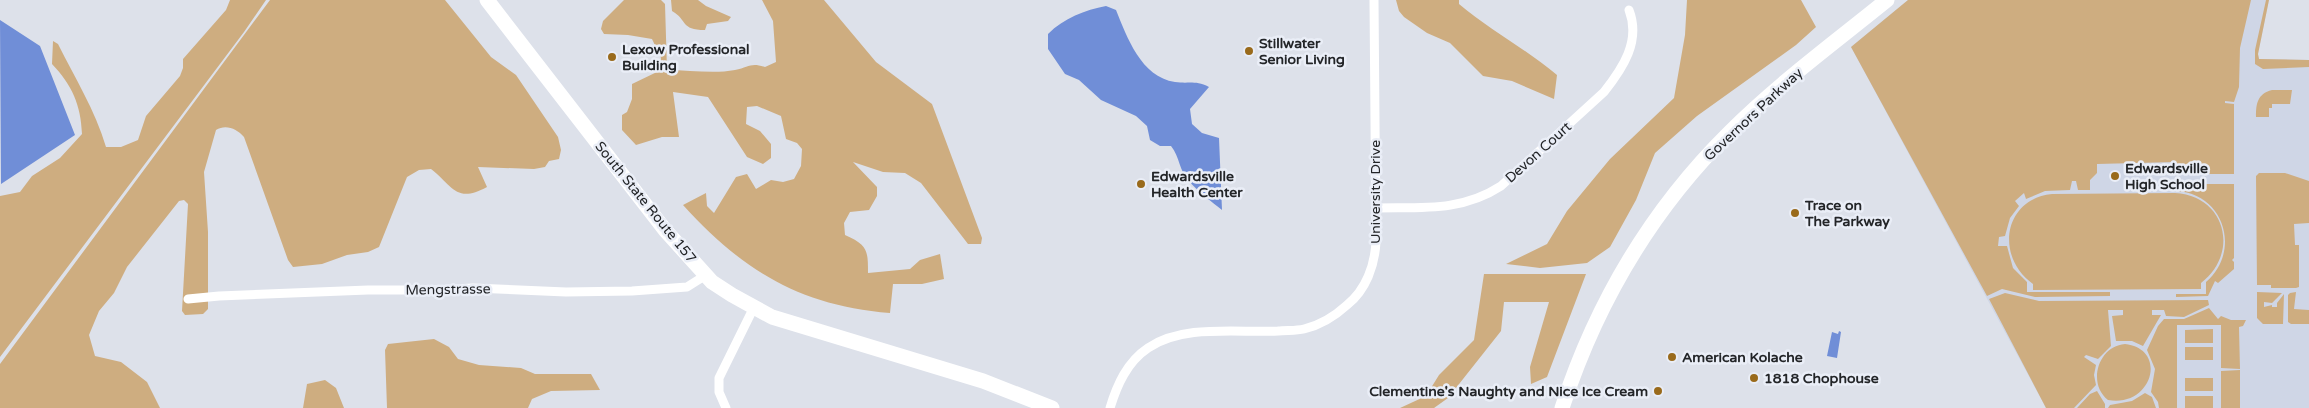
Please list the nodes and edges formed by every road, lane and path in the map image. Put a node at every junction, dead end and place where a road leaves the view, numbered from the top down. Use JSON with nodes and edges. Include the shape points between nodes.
{"nodes":[{"id":1,"x":487,"y":0,"type":"edge"},
{"id":2,"x":1374,"y":0,"type":"edge"},
{"id":3,"x":1887,"y":0,"type":"edge"},
{"id":4,"x":1630,"y":10,"type":"dead end"},
{"id":5,"x":1376,"y":208,"type":"junction"},
{"id":6,"x":706,"y":275,"type":"junction"},
{"id":7,"x":188,"y":299,"type":"dead end"},
{"id":8,"x":754,"y":307,"type":"junction"},
{"id":9,"x":726,"y":408,"type":"edge"},
{"id":10,"x":1052,"y":408,"type":"edge"},
{"id":11,"x":1110,"y":408,"type":"edge"},
{"id":12,"x":1562,"y":408,"type":"edge"}],
"edges":[{"from":1,"to":6,"type":"main road","name":"South State Route 157","via":[[665,230]]},
{"from":2,"to":5,"type":"street","name":"University Drive"},
{"from":3,"to":12,"type":"main road","name":"Governors Parkway","via":[[1802,68],[1730,132],[1664,208],[1626,264],[1602,310],[1580,356]]},
{"from":4,"to":5,"type":"street","name":"Devon Court","via":[[1632,39],[1627,58],[1617,76],[1604,92],[1501,186],[1464,204]]},
{"from":5,"to":11,"type":"street","name":"University Drive","via":[[1376,250],[1370,274],[1360,291],[1337,314],[1303,330],[1210,332],[1163,340],[1147,348],[1129,366],[1120,379]]},
{"from":6,"to":7,"type":"street","name":"Mengstrasse","via":[[687,287],[632,291],[473,288]]},
{"from":6,"to":8,"type":"main road","name":"South State Route 157"},
{"from":8,"to":9,"type":"street","via":[[719,378],[719,392]]},
{"from":8,"to":10,"type":"main road","name":"South State Route 157","via":[[772,317],[983,382]]}]}
